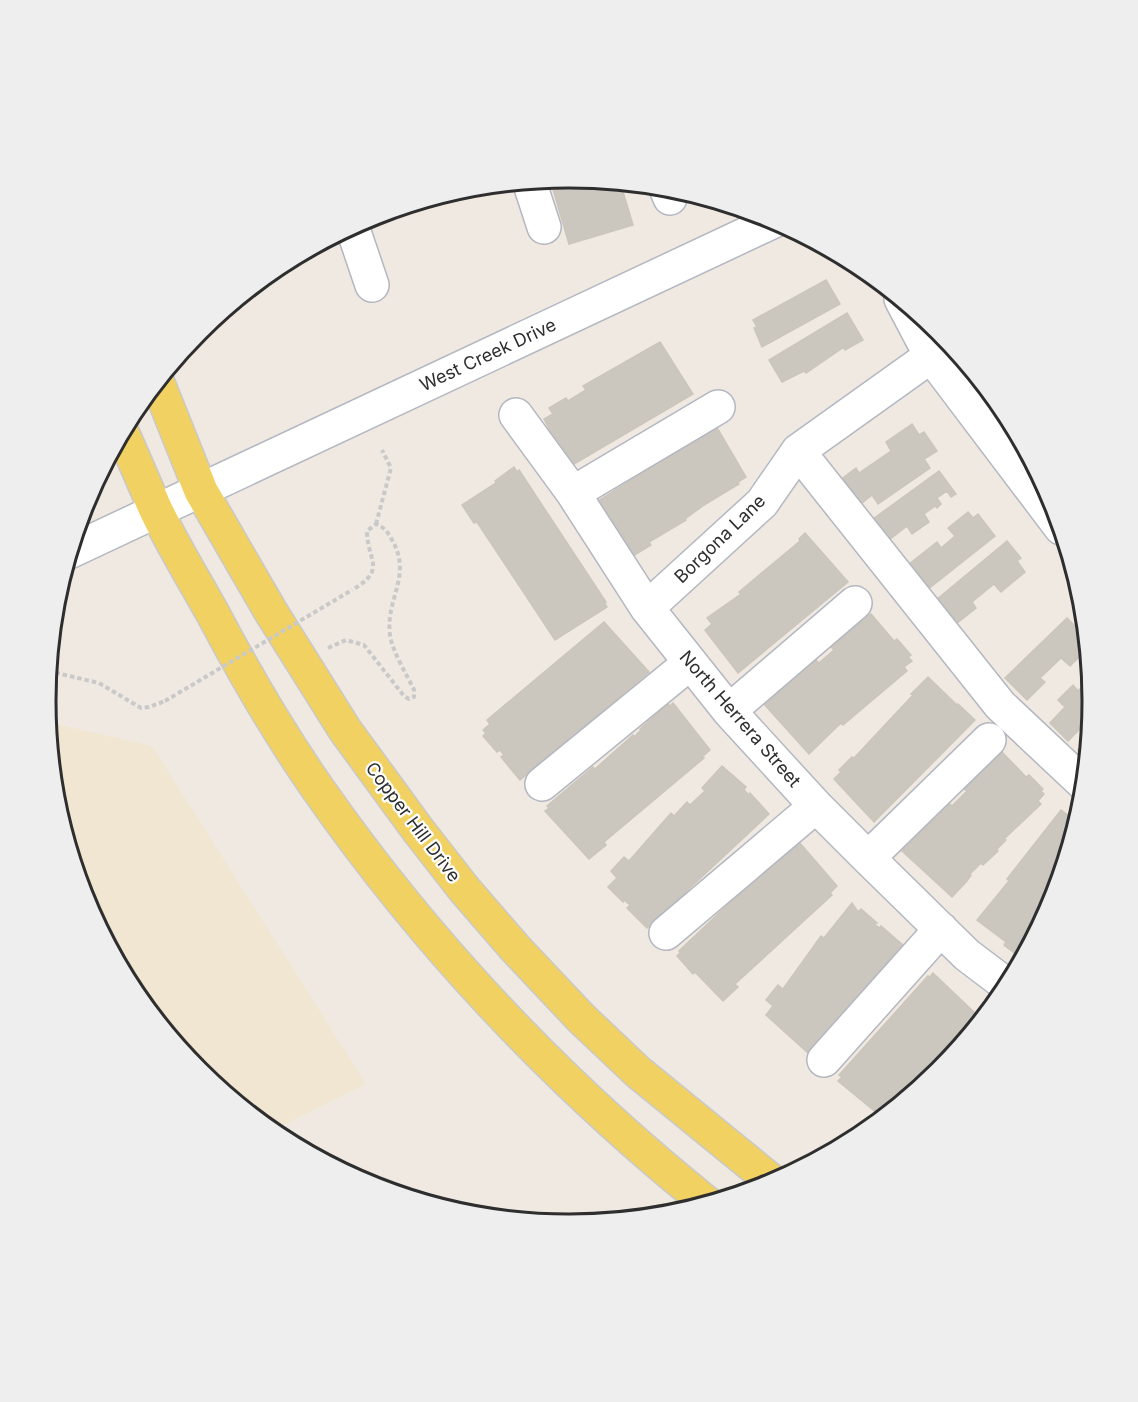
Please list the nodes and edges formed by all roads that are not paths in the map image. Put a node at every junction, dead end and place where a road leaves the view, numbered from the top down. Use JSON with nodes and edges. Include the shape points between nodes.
{"nodes":[{"id":1,"x":532,"y":189,"type":"edge"},
{"id":2,"x":763,"y":226,"type":"edge"},
{"id":3,"x":544,"y":227,"type":"dead end"},
{"id":4,"x":355,"y":234,"type":"edge"},
{"id":5,"x":372,"y":285,"type":"dead end"},
{"id":6,"x":912,"y":318,"type":"edge"},
{"id":7,"x":932,"y":356,"type":"junction"},
{"id":8,"x":161,"y":390,"type":"edge"},
{"id":9,"x":718,"y":407,"type":"dead end"},
{"id":10,"x":516,"y":415,"type":"dead end"},
{"id":11,"x":126,"y":441,"type":"edge"},
{"id":12,"x":798,"y":451,"type":"junction"},
{"id":13,"x":201,"y":491,"type":"junction"},
{"id":14,"x":573,"y":493,"type":"junction"},
{"id":15,"x":1043,"y":504,"type":"edge"},
{"id":16,"x":156,"y":510,"type":"junction"},
{"id":17,"x":80,"y":547,"type":"edge"},
{"id":18,"x":855,"y":603,"type":"dead end"},
{"id":19,"x":647,"y":608,"type":"junction"},
{"id":20,"x":690,"y":663,"type":"junction"},
{"id":21,"x":729,"y":711,"type":"junction"},
{"id":22,"x":989,"y":740,"type":"dead end"},
{"id":23,"x":1077,"y":777,"type":"edge"},
{"id":24,"x":542,"y":784,"type":"dead end"},
{"id":25,"x":816,"y":806,"type":"junction"},
{"id":26,"x":868,"y":858,"type":"junction"},
{"id":27,"x":941,"y":929,"type":"junction"},
{"id":28,"x":666,"y":933,"type":"dead end"},
{"id":29,"x":1000,"y":980,"type":"edge"},
{"id":30,"x":824,"y":1060,"type":"dead end"},
{"id":31,"x":766,"y":1175,"type":"edge"},
{"id":32,"x":700,"y":1198,"type":"edge"}],
"edges":[{"from":1,"to":3,"type":"street"},
{"from":2,"to":13,"type":"street","name":"West Creek Drive"},
{"from":4,"to":5,"type":"street"},
{"from":6,"to":7,"type":"street"},
{"from":7,"to":12,"type":"street","name":"Borgona Lane"},
{"from":7,"to":15,"type":"street"},
{"from":8,"to":13,"type":"main road","name":"Copper Hill Drive"},
{"from":9,"to":14,"type":"street"},
{"from":10,"to":14,"type":"street","name":"North Herrera Street"},
{"from":11,"to":16,"type":"main road"},
{"from":12,"to":19,"type":"street","name":"Borgona Lane","via":[[762,503]]},
{"from":12,"to":23,"type":"street","via":[[1000,705]]},
{"from":13,"to":16,"type":"street","name":"West Creek Drive"},
{"from":13,"to":31,"type":"main road","name":"Copper Hill Drive","via":[[345,730],[464,889],[590,1027],[638,1072]]},
{"from":14,"to":19,"type":"street","name":"North Herrera Street"},
{"from":16,"to":17,"type":"street","name":"West Creek Drive"},
{"from":16,"to":32,"type":"main road","via":[[261,700],[318,789],[402,899],[550,1065]]},
{"from":18,"to":21,"type":"street"},
{"from":19,"to":20,"type":"street","name":"North Herrera Street"},
{"from":20,"to":21,"type":"street","name":"North Herrera Street"},
{"from":20,"to":24,"type":"street"},
{"from":21,"to":25,"type":"street","name":"North Herrera Street"},
{"from":22,"to":26,"type":"street"},
{"from":25,"to":26,"type":"street","name":"North Herrera Street"},
{"from":25,"to":28,"type":"street"},
{"from":26,"to":27,"type":"street","name":"North Herrera Street"},
{"from":27,"to":29,"type":"street","name":"North Herrera Street"},
{"from":27,"to":30,"type":"street"}]}
